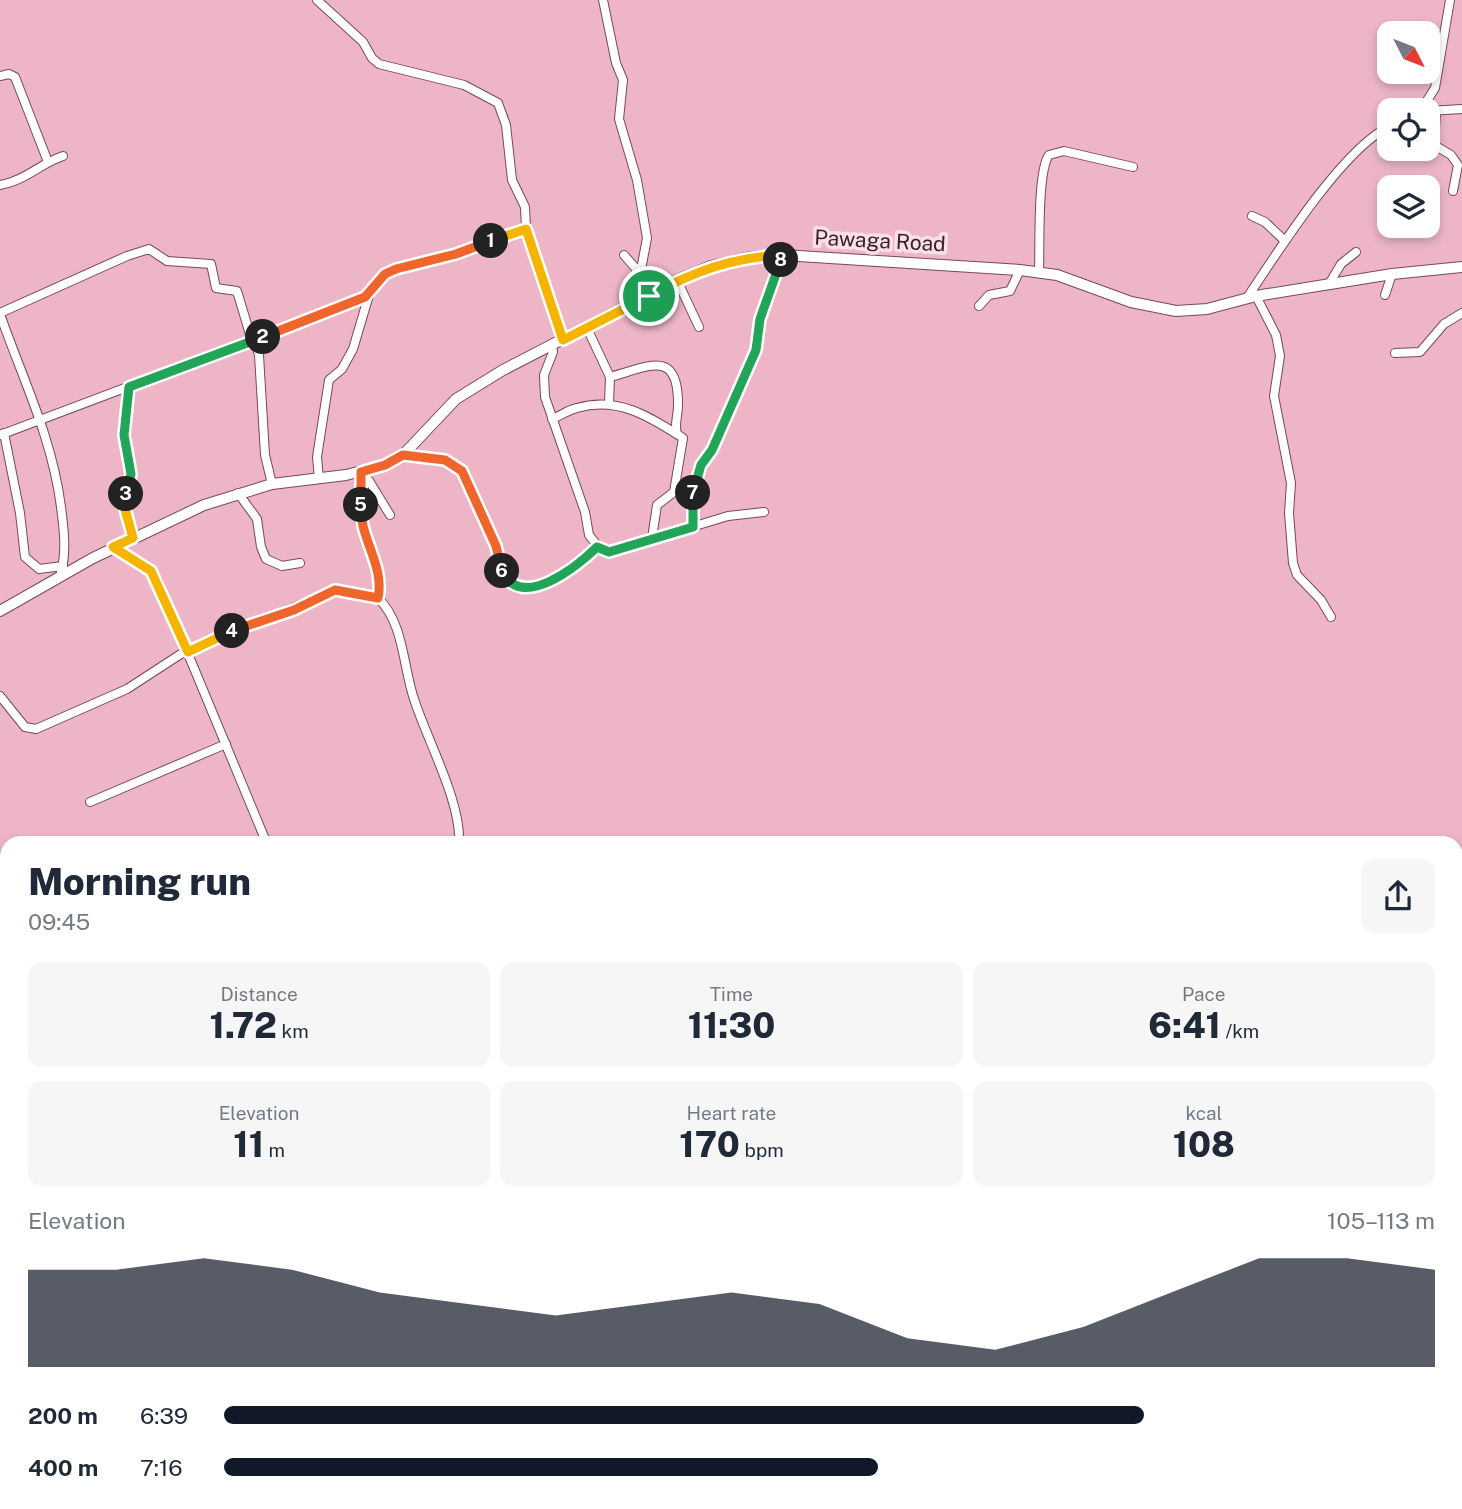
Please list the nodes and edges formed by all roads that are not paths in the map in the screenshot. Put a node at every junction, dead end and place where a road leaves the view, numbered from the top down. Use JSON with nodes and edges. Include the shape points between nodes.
{"nodes":[{"id":1,"x":317,"y":0,"type":"edge"},
{"id":2,"x":603,"y":0,"type":"edge"},
{"id":3,"x":1450,"y":0,"type":"edge"},
{"id":4,"x":0,"y":76,"type":"edge"},
{"id":5,"x":1431,"y":98,"type":"edge"},
{"id":6,"x":1462,"y":109,"type":"edge"},
{"id":7,"x":1440,"y":110,"type":"edge"},
{"id":8,"x":1377,"y":136,"type":"edge"},
{"id":9,"x":1440,"y":149,"type":"edge"},
{"id":10,"x":63,"y":156,"type":"dead end"},
{"id":11,"x":48,"y":162,"type":"junction"},
{"id":12,"x":1133,"y":167,"type":"dead end"},
{"id":13,"x":0,"y":186,"type":"edge"},
{"id":14,"x":1454,"y":191,"type":"dead end"},
{"id":15,"x":1252,"y":216,"type":"dead end"},
{"id":16,"x":526,"y":229,"type":"junction"},
{"id":17,"x":1285,"y":241,"type":"junction"},
{"id":18,"x":1356,"y":252,"type":"dead end"},
{"id":19,"x":624,"y":255,"type":"dead end"},
{"id":20,"x":783,"y":255,"type":"junction"},
{"id":21,"x":1462,"y":267,"type":"edge"},
{"id":22,"x":1020,"y":270,"type":"junction"},
{"id":23,"x":1039,"y":273,"type":"junction"},
{"id":24,"x":1392,"y":274,"type":"junction"},
{"id":25,"x":640,"y":275,"type":"junction"},
{"id":26,"x":677,"y":280,"type":"junction"},
{"id":27,"x":1327,"y":285,"type":"junction"},
{"id":28,"x":369,"y":295,"type":"junction"},
{"id":29,"x":1385,"y":295,"type":"dead end"},
{"id":30,"x":649,"y":296,"type":"junction"},
{"id":31,"x":1251,"y":297,"type":"junction"},
{"id":32,"x":979,"y":306,"type":"dead end"},
{"id":33,"x":1462,"y":313,"type":"edge"},
{"id":34,"x":0,"y":314,"type":"edge"},
{"id":35,"x":699,"y":327,"type":"dead end"},
{"id":36,"x":587,"y":328,"type":"junction"},
{"id":37,"x":563,"y":340,"type":"junction"},
{"id":38,"x":253,"y":341,"type":"junction"},
{"id":39,"x":552,"y":345,"type":"junction"},
{"id":40,"x":1395,"y":353,"type":"dead end"},
{"id":41,"x":610,"y":377,"type":"junction"},
{"id":42,"x":129,"y":387,"type":"junction"},
{"id":43,"x":609,"y":403,"type":"junction"},
{"id":44,"x":552,"y":419,"type":"junction"},
{"id":45,"x":42,"y":420,"type":"junction"},
{"id":46,"x":2,"y":434,"type":"edge"},
{"id":47,"x":677,"y":434,"type":"junction"},
{"id":48,"x":403,"y":455,"type":"junction"},
{"id":49,"x":362,"y":474,"type":"junction"},
{"id":50,"x":319,"y":478,"type":"junction"},
{"id":51,"x":272,"y":484,"type":"junction"},
{"id":52,"x":238,"y":493,"type":"junction"},
{"id":53,"x":764,"y":512,"type":"dead end"},
{"id":54,"x":390,"y":515,"type":"dead end"},
{"id":55,"x":693,"y":527,"type":"junction"},
{"id":56,"x":133,"y":538,"type":"junction"},
{"id":57,"x":652,"y":538,"type":"junction"},
{"id":58,"x":113,"y":547,"type":"junction"},
{"id":59,"x":597,"y":547,"type":"junction"},
{"id":60,"x":300,"y":563,"type":"dead end"},
{"id":61,"x":61,"y":571,"type":"junction"},
{"id":62,"x":378,"y":598,"type":"junction"},
{"id":63,"x":0,"y":610,"type":"edge"},
{"id":64,"x":1331,"y":617,"type":"dead end"},
{"id":65,"x":188,"y":651,"type":"junction"},
{"id":66,"x":0,"y":696,"type":"edge"},
{"id":67,"x":226,"y":744,"type":"junction"},
{"id":68,"x":90,"y":802,"type":"dead end"},
{"id":69,"x":264,"y":836,"type":"edge"},
{"id":70,"x":459,"y":836,"type":"edge"}],
"edges":[{"from":1,"to":16,"type":"street","via":[[363,42],[379,64],[464,85],[498,103],[506,125],[512,180],[527,214]]},
{"from":2,"to":25,"type":"street","via":[[623,80],[619,119],[637,180],[647,238]]},
{"from":3,"to":5,"type":"street"},
{"from":4,"to":11,"type":"street","via":[[15,77]]},
{"from":6,"to":7,"type":"street"},
{"from":8,"to":17,"type":"street","via":[[1359,148]]},
{"from":9,"to":14,"type":"street","via":[[1458,165]]},
{"from":10,"to":11,"type":"street"},
{"from":11,"to":13,"type":"street","via":[[26,178]]},
{"from":12,"to":23,"type":"street","via":[[1064,151],[1049,155],[1042,183]]},
{"from":15,"to":17,"type":"street","via":[[1268,223]]},
{"from":16,"to":28,"type":"street","via":[[396,269],[385,274]]},
{"from":16,"to":37,"type":"street"},
{"from":17,"to":31,"type":"street"},
{"from":18,"to":27,"type":"street"},
{"from":19,"to":25,"type":"street"},
{"from":20,"to":22,"type":"main road","name":"Pawaga Road"},
{"from":20,"to":26,"type":"main road","name":"Pawaga Road","via":[[734,260]]},
{"from":20,"to":55,"type":"street","via":[[760,319],[756,350],[699,472],[692,501]]},
{"from":21,"to":24,"type":"main road","name":"Pawaga Road"},
{"from":22,"to":23,"type":"main road","name":"Pawaga Road"},
{"from":22,"to":32,"type":"street","via":[[1010,291],[989,295]]},
{"from":23,"to":31,"type":"main road","name":"Pawaga Road","via":[[1176,312]]},
{"from":24,"to":27,"type":"main road","name":"Pawaga Road"},
{"from":24,"to":29,"type":"street"},
{"from":25,"to":30,"type":"street"},
{"from":26,"to":30,"type":"main road","name":"Pawaga Road"},
{"from":26,"to":35,"type":"street"},
{"from":27,"to":31,"type":"main road","name":"Pawaga Road"},
{"from":28,"to":38,"type":"street"},
{"from":28,"to":50,"type":"street","via":[[353,349],[342,369],[329,380],[317,457]]},
{"from":30,"to":36,"type":"main road","name":"Pawaga Road"},
{"from":31,"to":64,"type":"street","via":[[1276,335],[1280,356],[1274,396],[1291,483],[1293,563],[1297,575]]},
{"from":33,"to":40,"type":"street","via":[[1444,324],[1420,352]]},
{"from":34,"to":38,"type":"street","via":[[149,249],[167,261],[211,264],[214,287],[237,291]]},
{"from":34,"to":45,"type":"street"},
{"from":36,"to":37,"type":"main road","name":"Pawaga Road"},
{"from":36,"to":41,"type":"street"},
{"from":37,"to":39,"type":"main road","name":"Pawaga Road"},
{"from":38,"to":42,"type":"street"},
{"from":38,"to":51,"type":"street","via":[[259,355],[265,455]]},
{"from":39,"to":44,"type":"street","via":[[544,387]]},
{"from":39,"to":48,"type":"main road","name":"Pawaga Road","via":[[456,400]]},
{"from":41,"to":43,"type":"street"},
{"from":41,"to":47,"type":"street","via":[[657,363],[666,367],[676,381]]},
{"from":42,"to":45,"type":"street"},
{"from":42,"to":56,"type":"street","via":[[124,435],[131,474],[125,509]]},
{"from":43,"to":44,"type":"street","via":[[577,407]]},
{"from":43,"to":47,"type":"street","via":[[631,409]]},
{"from":44,"to":59,"type":"street","via":[[589,535]]},
{"from":45,"to":46,"type":"street"},
{"from":45,"to":61,"type":"street","via":[[59,481],[65,528]]},
{"from":46,"to":61,"type":"street","via":[[25,557],[39,569]]},
{"from":47,"to":57,"type":"street","via":[[684,443],[676,488],[657,505]]},
{"from":48,"to":49,"type":"main road","name":"Pawaga Road"},
{"from":48,"to":59,"type":"street","via":[[445,460],[462,471],[496,546],[502,572],[513,586],[555,580]]},
{"from":49,"to":50,"type":"main road","name":"Pawaga Road"},
{"from":49,"to":54,"type":"street"},
{"from":49,"to":62,"type":"street","via":[[360,521],[377,569]]},
{"from":50,"to":51,"type":"main road","name":"Pawaga Road"},
{"from":51,"to":52,"type":"main road","name":"Pawaga Road"},
{"from":52,"to":56,"type":"main road","name":"Pawaga Road"},
{"from":52,"to":60,"type":"street","via":[[257,519],[266,559],[282,566]]},
{"from":53,"to":55,"type":"street","via":[[728,516]]},
{"from":55,"to":57,"type":"street"},
{"from":56,"to":58,"type":"main road","name":"Pawaga Road"},
{"from":57,"to":59,"type":"street","via":[[609,552]]},
{"from":58,"to":61,"type":"main road","name":"Pawaga Road"},
{"from":58,"to":65,"type":"street","via":[[151,571]]},
{"from":61,"to":63,"type":"main road","name":"Pawaga Road"},
{"from":62,"to":65,"type":"street","via":[[335,590]]},
{"from":62,"to":70,"type":"street","via":[[400,641],[414,699],[453,801]]},
{"from":65,"to":66,"type":"street","via":[[127,689],[36,729],[25,727]]},
{"from":65,"to":67,"type":"street"},
{"from":67,"to":68,"type":"street"},
{"from":67,"to":69,"type":"street"}]}
